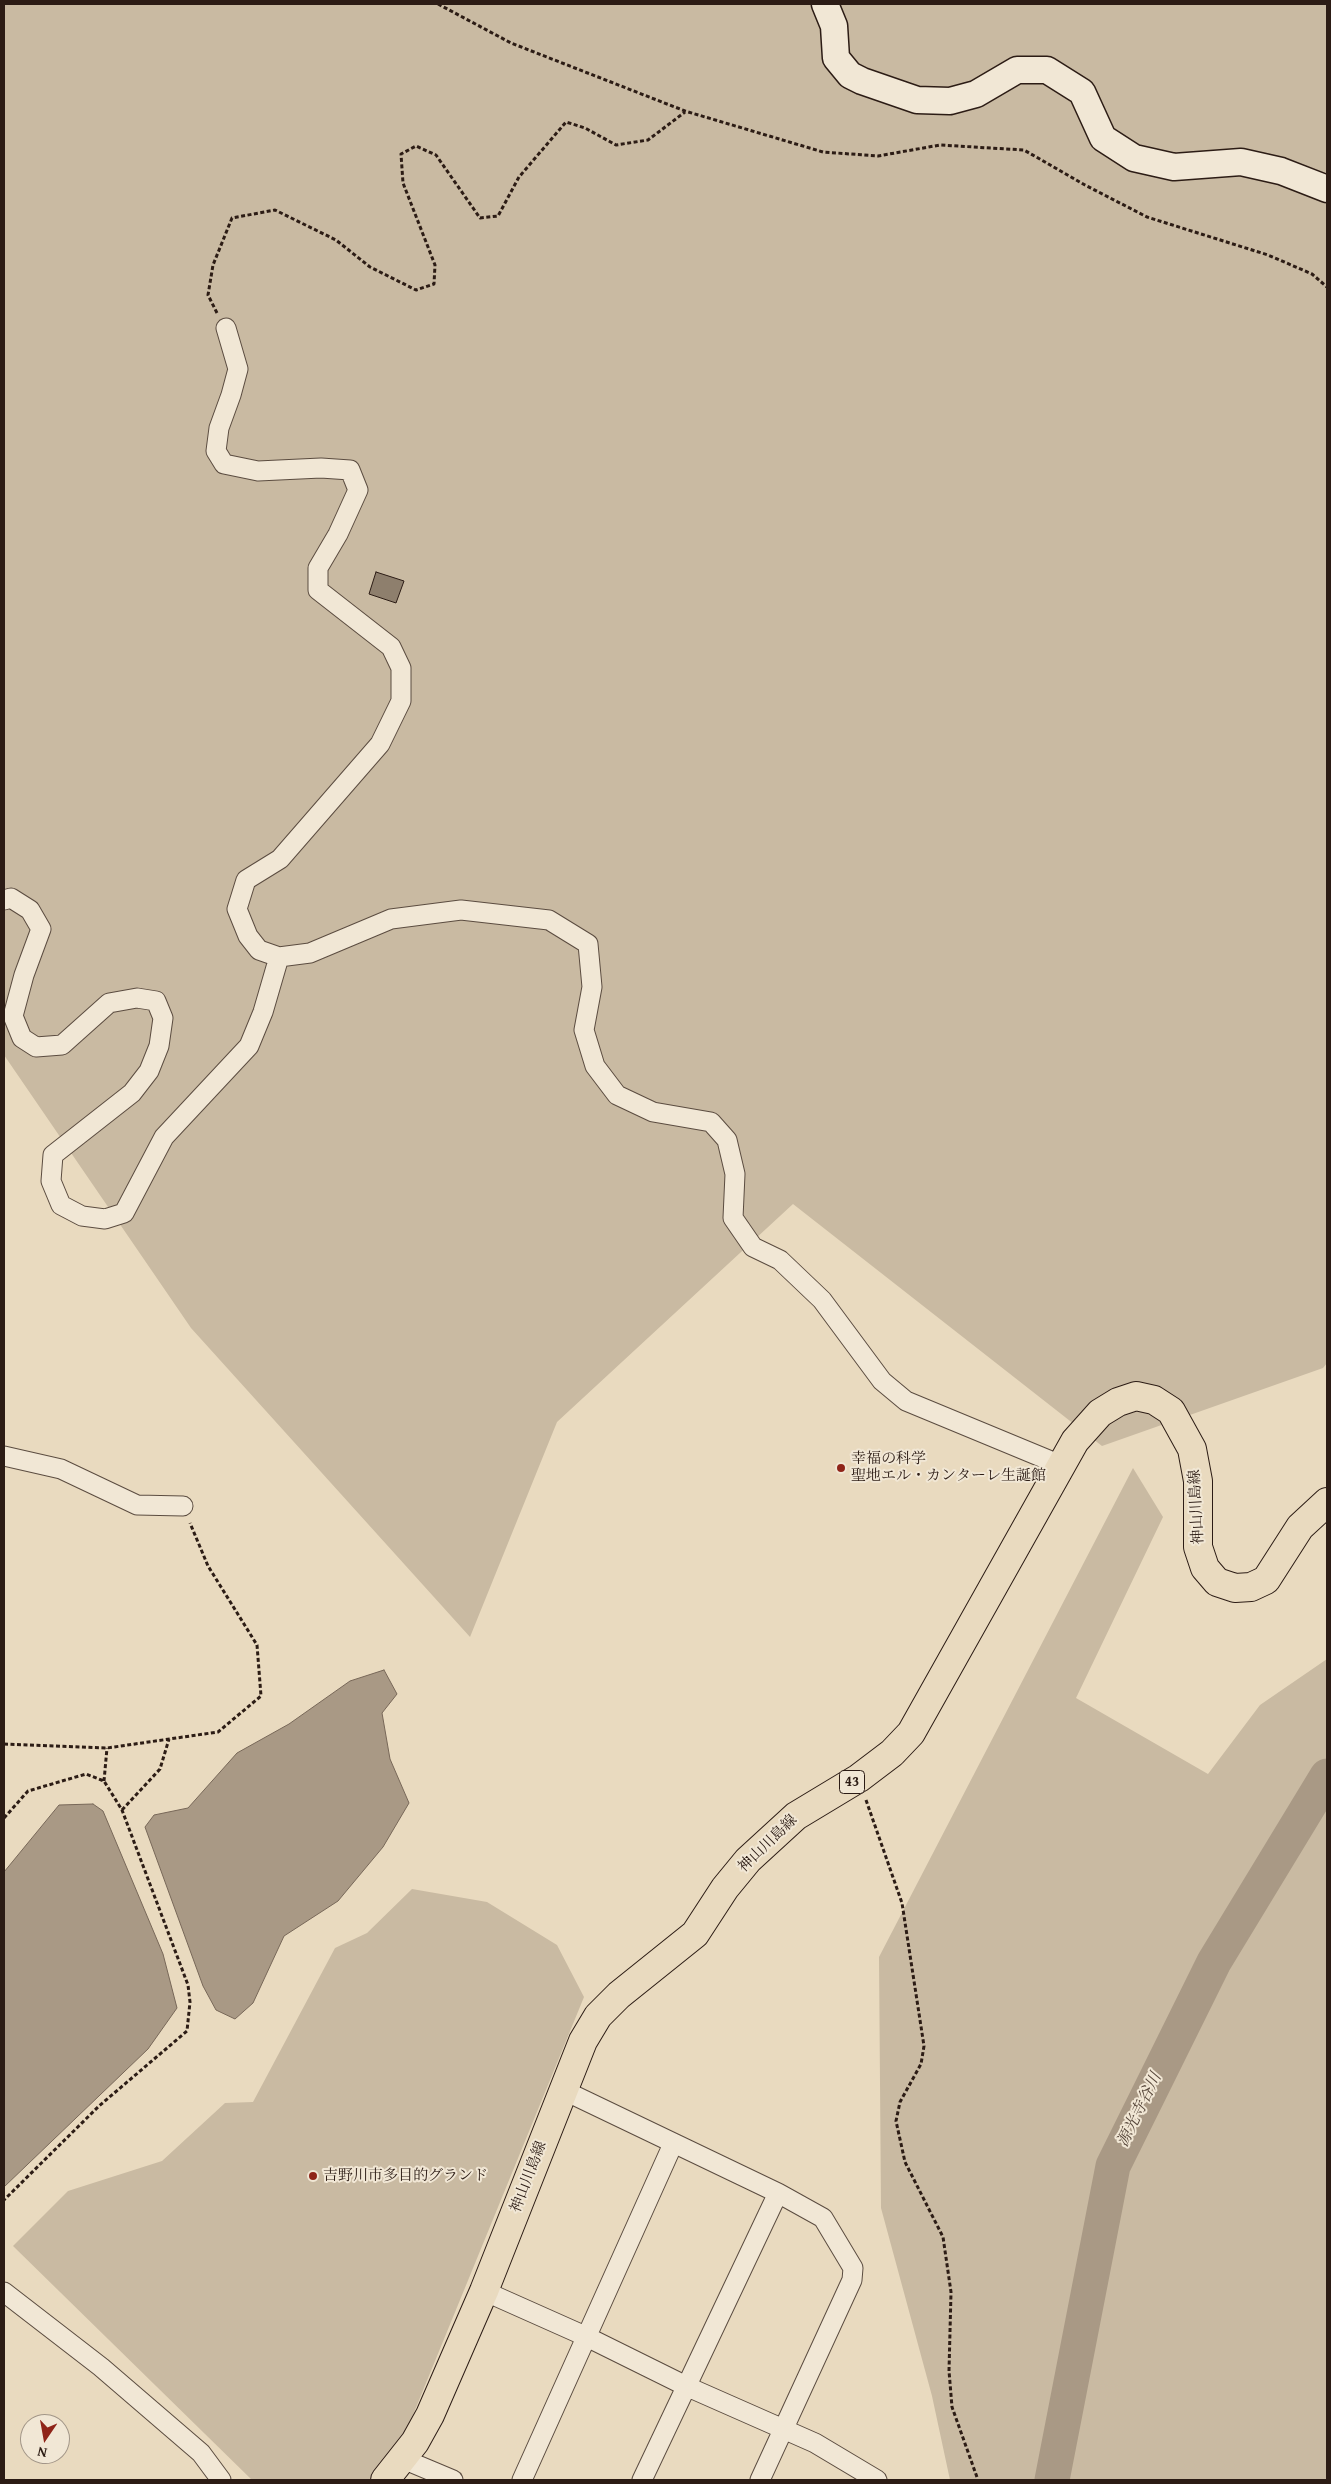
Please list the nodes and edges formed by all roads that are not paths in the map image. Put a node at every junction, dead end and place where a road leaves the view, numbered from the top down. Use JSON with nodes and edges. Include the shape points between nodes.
{"nodes":[{"id":1,"x":825,"y":4,"type":"edge"},
{"id":2,"x":1327,"y":189,"type":"edge"},
{"id":3,"x":226,"y":328,"type":"road end"},
{"id":4,"x":4,"y":900,"type":"edge"},
{"id":5,"x":278,"y":957,"type":"junction"},
{"id":6,"x":4,"y":1456,"type":"edge"},
{"id":7,"x":1063,"y":1466,"type":"junction"},
{"id":8,"x":1327,"y":1502,"type":"edge"},
{"id":9,"x":183,"y":1506,"type":"road end"},
{"id":10,"x":564,"y":2090,"type":"junction"},
{"id":11,"x":673,"y":2144,"type":"junction"},
{"id":12,"x":778,"y":2193,"type":"junction"},
{"id":13,"x":484,"y":2291,"type":"junction"},
{"id":14,"x":4,"y":2292,"type":"edge"},
{"id":15,"x":586,"y":2336,"type":"junction"},
{"id":16,"x":688,"y":2387,"type":"junction"},
{"id":17,"x":784,"y":2429,"type":"junction"},
{"id":18,"x":403,"y":2459,"type":"junction"},
{"id":19,"x":222,"y":2480,"type":"edge"},
{"id":20,"x":385,"y":2480,"type":"edge"},
{"id":21,"x":453,"y":2480,"type":"edge"},
{"id":22,"x":522,"y":2480,"type":"edge"},
{"id":23,"x":642,"y":2480,"type":"edge"},
{"id":24,"x":760,"y":2480,"type":"edge"},
{"id":25,"x":877,"y":2480,"type":"edge"}],
"edges":[{"from":1,"to":2,"type":"main road","via":[[834,26],[836,58],[850,75],[862,80],[917,100],[950,101],[976,94],[1018,70],[1047,70],[1082,92],[1103,138],[1134,158],[1174,167],[1241,162],[1281,170]]},
{"from":3,"to":5,"type":"street","via":[[238,369],[232,396],[219,428],[216,451],[224,464],[258,471],[350,470],[358,490],[318,568],[318,590],[391,647],[401,668],[401,701],[380,744],[280,859],[246,880],[237,909],[244,927],[259,950]]},
{"from":4,"to":5,"type":"street","via":[[11,898],[30,910],[41,929],[13,1016],[22,1038],[36,1047],[62,1045],[109,1003],[137,998],[156,1001],[163,1018],[159,1046],[149,1071],[132,1093],[52,1155],[52,1181],[61,1205],[82,1216],[105,1219],[124,1213],[164,1137],[249,1046],[263,1012]]},
{"from":5,"to":7,"type":"street","via":[[310,953],[391,919],[461,910],[549,920],[588,944],[592,987],[584,1030],[595,1066],[618,1095],[653,1112],[711,1122],[727,1140],[735,1174],[733,1218],[753,1248],[780,1260],[822,1300],[882,1381],[906,1401]]},
{"from":6,"to":9,"type":"street","via":[[61,1469],[137,1505]]},
{"from":7,"to":8,"type":"main road","name":"神山川島線","number":"43","via":[[1082,1434],[1100,1413],[1118,1402],[1136,1396],[1154,1400],[1171,1411],[1192,1449],[1198,1481],[1198,1547],[1205,1568],[1217,1582],[1235,1588],[1251,1587],[1266,1580],[1300,1527]]},
{"from":7,"to":10,"type":"main road","name":"神山川島線","number":"43","via":[[910,1733],[892,1753],[859,1778],[796,1816],[748,1860],[695,1934],[598,2016],[583,2041]]},
{"from":10,"to":11,"type":"street"},
{"from":10,"to":13,"type":"main road","name":"神山川島線","number":"43"},
{"from":11,"to":12,"type":"street"},
{"from":11,"to":15,"type":"street"},
{"from":12,"to":16,"type":"street"},
{"from":12,"to":17,"type":"street","via":[[824,2218],[853,2268],[852,2280]]},
{"from":13,"to":15,"type":"street"},
{"from":13,"to":18,"type":"main road","name":"神山川島線","number":"43","via":[[430,2416]]},
{"from":14,"to":19,"type":"street","via":[[101,2367],[201,2452]]},
{"from":15,"to":16,"type":"street"},
{"from":15,"to":22,"type":"street"},
{"from":16,"to":17,"type":"street"},
{"from":16,"to":23,"type":"street"},
{"from":17,"to":24,"type":"street"},
{"from":17,"to":25,"type":"street","via":[[815,2442]]},
{"from":18,"to":20,"type":"main road","name":"神山川島線","number":"43"},
{"from":18,"to":21,"type":"street"}]}
